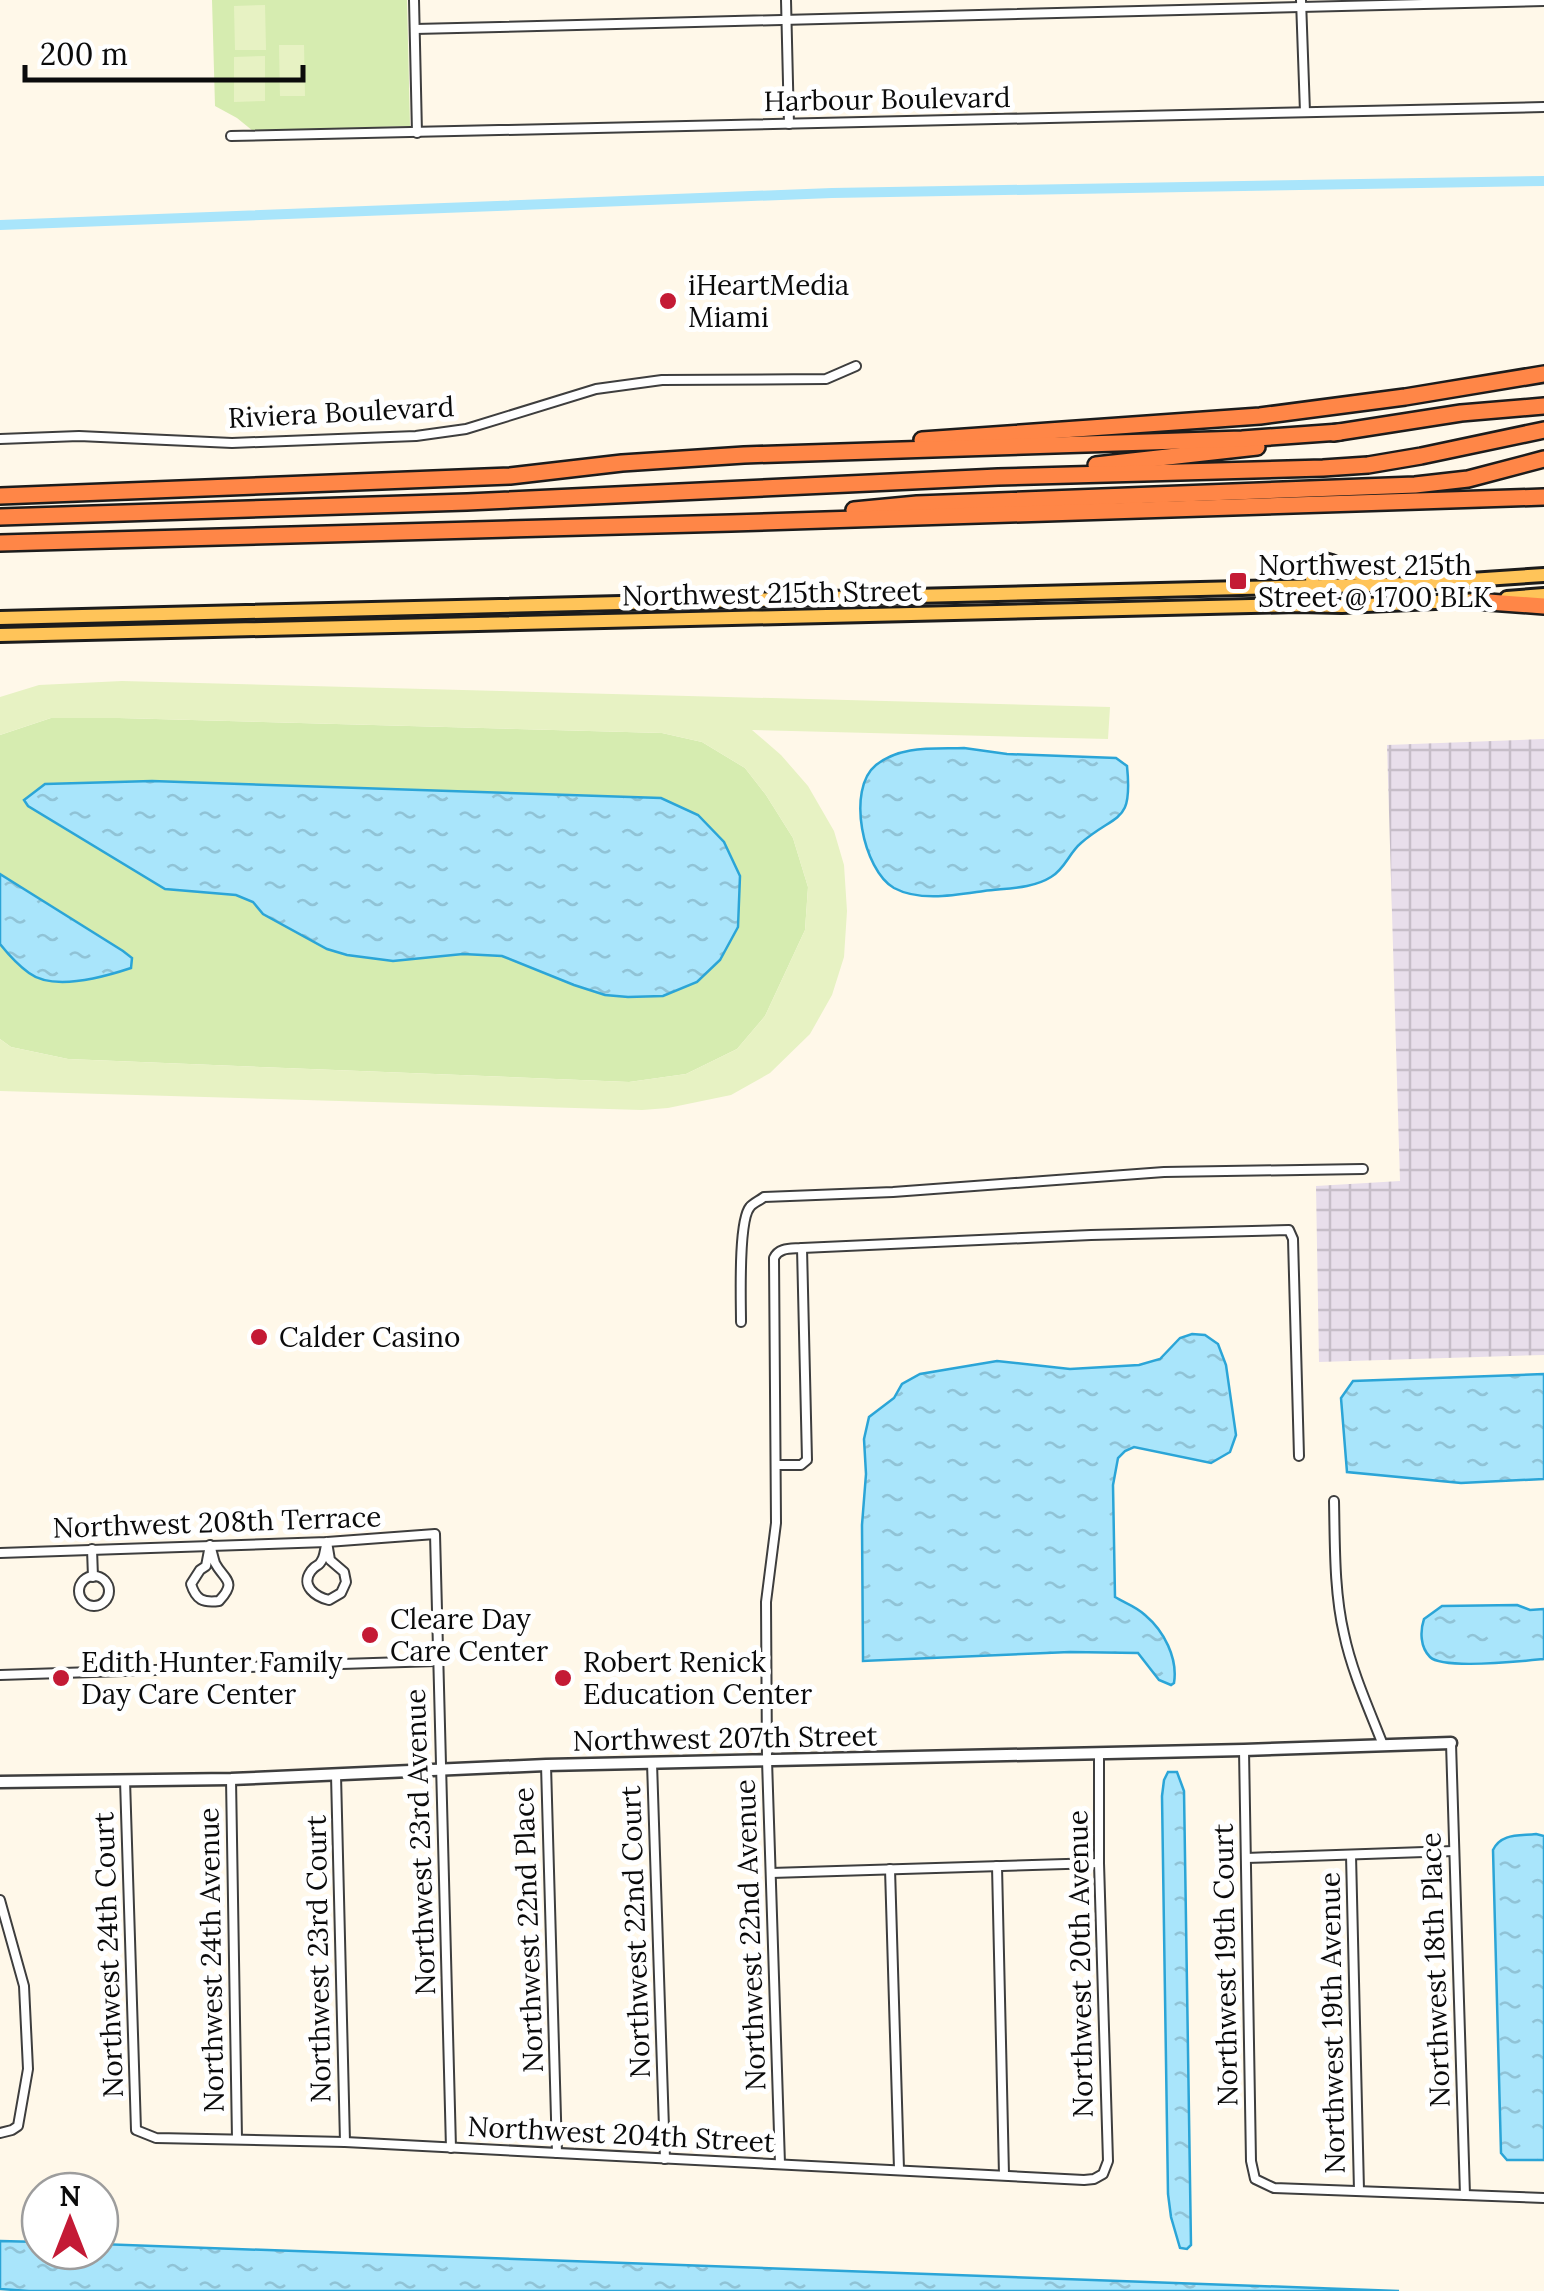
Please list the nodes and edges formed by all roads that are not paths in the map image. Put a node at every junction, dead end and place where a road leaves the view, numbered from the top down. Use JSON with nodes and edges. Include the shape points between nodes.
{"nodes":[{"id":1,"x":414,"y":0,"type":"edge"},
{"id":2,"x":786,"y":0,"type":"edge"},
{"id":3,"x":1544,"y":1,"type":"edge"},
{"id":4,"x":1301,"y":3,"type":"edge"},
{"id":5,"x":786,"y":20,"type":"junction"},
{"id":6,"x":415,"y":28,"type":"junction"},
{"id":7,"x":1544,"y":107,"type":"edge"},
{"id":8,"x":1305,"y":112,"type":"junction"},
{"id":9,"x":789,"y":124,"type":"junction"},
{"id":10,"x":417,"y":134,"type":"junction"},
{"id":11,"x":231,"y":136,"type":"dead end"},
{"id":12,"x":856,"y":366,"type":"dead end"},
{"id":13,"x":1544,"y":374,"type":"edge"},
{"id":14,"x":1544,"y":406,"type":"edge"},
{"id":15,"x":1544,"y":430,"type":"edge"},
{"id":16,"x":1340,"y":432,"type":"junction"},
{"id":17,"x":0,"y":439,"type":"edge"},
{"id":18,"x":744,"y":455,"type":"junction"},
{"id":19,"x":1544,"y":458,"type":"edge"},
{"id":20,"x":998,"y":477,"type":"junction"},
{"id":21,"x":0,"y":496,"type":"edge"},
{"id":22,"x":1544,"y":497,"type":"edge"},
{"id":23,"x":0,"y":517,"type":"edge"},
{"id":24,"x":730,"y":524,"type":"junction"},
{"id":25,"x":0,"y":544,"type":"edge"},
{"id":26,"x":1544,"y":575,"type":"edge"},
{"id":27,"x":1392,"y":584,"type":"junction"},
{"id":28,"x":1313,"y":586,"type":"junction"},
{"id":29,"x":1544,"y":595,"type":"edge"},
{"id":30,"x":1475,"y":601,"type":"junction"},
{"id":31,"x":628,"y":603,"type":"junction"},
{"id":32,"x":1544,"y":606,"type":"edge"},
{"id":33,"x":0,"y":618,"type":"edge"},
{"id":34,"x":596,"y":621,"type":"junction"},
{"id":35,"x":0,"y":635,"type":"edge"},
{"id":36,"x":1363,"y":1169,"type":"dead end"},
{"id":37,"x":802,"y":1248,"type":"junction"},
{"id":38,"x":741,"y":1322,"type":"dead end"},
{"id":39,"x":1299,"y":1456,"type":"dead end"},
{"id":40,"x":777,"y":1465,"type":"junction"},
{"id":41,"x":1334,"y":1500,"type":"dead end"},
{"id":42,"x":435,"y":1534,"type":"joint"},
{"id":43,"x":326,"y":1542,"type":"junction"},
{"id":44,"x":210,"y":1545,"type":"junction"},
{"id":45,"x":92,"y":1549,"type":"junction"},
{"id":46,"x":0,"y":1553,"type":"edge"},
{"id":47,"x":93,"y":1576,"type":"dead end"},
{"id":48,"x":437,"y":1662,"type":"junction"},
{"id":49,"x":0,"y":1675,"type":"edge"},
{"id":50,"x":1451,"y":1743,"type":"joint"},
{"id":51,"x":1383,"y":1745,"type":"junction"},
{"id":52,"x":1244,"y":1750,"type":"junction"},
{"id":53,"x":1099,"y":1752,"type":"junction"},
{"id":54,"x":768,"y":1760,"type":"junction"},
{"id":55,"x":652,"y":1763,"type":"junction"},
{"id":56,"x":546,"y":1765,"type":"junction"},
{"id":57,"x":442,"y":1769,"type":"junction"},
{"id":58,"x":336,"y":1774,"type":"junction"},
{"id":59,"x":231,"y":1779,"type":"junction"},
{"id":60,"x":125,"y":1780,"type":"junction"},
{"id":61,"x":0,"y":1782,"type":"edge"},
{"id":62,"x":1454,"y":1852,"type":"junction"},
{"id":63,"x":1350,"y":1854,"type":"junction"},
{"id":64,"x":1246,"y":1858,"type":"junction"},
{"id":65,"x":1098,"y":1862,"type":"junction"},
{"id":66,"x":996,"y":1866,"type":"junction"},
{"id":67,"x":890,"y":1869,"type":"junction"},
{"id":68,"x":772,"y":1873,"type":"junction"},
{"id":69,"x":0,"y":1900,"type":"edge"},
{"id":70,"x":136,"y":2130,"type":"joint"},
{"id":71,"x":0,"y":2132,"type":"edge"},
{"id":72,"x":237,"y":2139,"type":"junction"},
{"id":73,"x":345,"y":2142,"type":"junction"},
{"id":74,"x":451,"y":2148,"type":"junction"},
{"id":75,"x":557,"y":2154,"type":"junction"},
{"id":76,"x":665,"y":2159,"type":"junction"},
{"id":77,"x":780,"y":2164,"type":"junction"},
{"id":78,"x":899,"y":2169,"type":"junction"},
{"id":79,"x":1004,"y":2174,"type":"junction"},
{"id":80,"x":1103,"y":2174,"type":"joint"},
{"id":81,"x":1359,"y":2190,"type":"junction"},
{"id":82,"x":1465,"y":2195,"type":"junction"},
{"id":83,"x":1544,"y":2198,"type":"edge"}],
"edges":[{"from":1,"to":6,"type":"street"},
{"from":2,"to":5,"type":"street"},
{"from":3,"to":4,"type":"street"},
{"from":4,"to":5,"type":"street"},
{"from":4,"to":8,"type":"street"},
{"from":5,"to":6,"type":"street"},
{"from":5,"to":9,"type":"street"},
{"from":6,"to":10,"type":"street"},
{"from":7,"to":8,"type":"street","name":"Harbour Boulevard"},
{"from":8,"to":9,"type":"street","name":"Harbour Boulevard"},
{"from":9,"to":10,"type":"street","name":"Harbour Boulevard"},
{"from":10,"to":11,"type":"street","name":"Harbour Boulevard"},
{"from":12,"to":17,"type":"street","name":"Riviera Boulevard","via":[[826,379],[662,380],[596,388],[466,429],[416,436],[232,443]]},
{"from":13,"to":18,"type":"highway","via":[[1260,416]]},
{"from":14,"to":16,"type":"highway"},
{"from":15,"to":20,"type":"highway","via":[[1368,464]]},
{"from":16,"to":18,"type":"highway"},
{"from":16,"to":20,"type":"highway"},
{"from":18,"to":21,"type":"highway","via":[[456,479]]},
{"from":19,"to":24,"type":"highway","via":[[1415,486],[918,504]]},
{"from":20,"to":23,"type":"highway"},
{"from":22,"to":24,"type":"highway"},
{"from":24,"to":25,"type":"highway"},
{"from":26,"to":27,"type":"main road","name":"Northwest 215th Street"},
{"from":27,"to":28,"type":"main road","name":"Northwest 215th Street"},
{"from":27,"to":28,"type":"main road","via":[[1324,559],[1313,565]]},
{"from":28,"to":31,"type":"main road","name":"Northwest 215th Street"},
{"from":29,"to":30,"type":"main road","name":"Northwest 215th Street"},
{"from":30,"to":32,"type":"highway"},
{"from":30,"to":34,"type":"main road","name":"Northwest 215th Street"},
{"from":31,"to":33,"type":"main road","name":"Northwest 215th Street"},
{"from":31,"to":34,"type":"main road","via":[[620,614]]},
{"from":34,"to":35,"type":"main road","name":"Northwest 215th Street"},
{"from":36,"to":38,"type":"street","via":[[1164,1172],[764,1198],[746,1216]]},
{"from":37,"to":39,"type":"street","via":[[1289,1230]]},
{"from":37,"to":40,"type":"street","name":"Northwest 22nd Avenue","via":[[774,1258]]},
{"from":37,"to":40,"type":"street","via":[[806,1460]]},
{"from":40,"to":54,"type":"street","name":"Northwest 22nd Avenue","via":[[766,1602]]},
{"from":41,"to":51,"type":"street","via":[[1344,1634]]},
{"from":42,"to":43,"type":"street","name":"Northwest 208th Terrace"},
{"from":42,"to":48,"type":"street","name":"Northwest 23rd Avenue"},
{"from":43,"to":43,"type":"street","via":[[346,1582],[329,1600],[316,1597],[308,1580]]},
{"from":43,"to":44,"type":"street","name":"Northwest 208th Terrace"},
{"from":44,"to":44,"type":"street","via":[[229,1583],[220,1601],[204,1602],[191,1584],[206,1566]]},
{"from":44,"to":45,"type":"street","name":"Northwest 208th Terrace"},
{"from":45,"to":46,"type":"street","name":"Northwest 208th Terrace"},
{"from":45,"to":47,"type":"street"},
{"from":48,"to":49,"type":"street"},
{"from":48,"to":57,"type":"street","name":"Northwest 23rd Avenue"},
{"from":50,"to":51,"type":"street","name":"Northwest 207th Street"},
{"from":50,"to":62,"type":"street","name":"Northwest 18th Place"},
{"from":51,"to":52,"type":"street","name":"Northwest 207th Street"},
{"from":52,"to":53,"type":"street","name":"Northwest 207th Street"},
{"from":52,"to":64,"type":"street","name":"Northwest 19th Court"},
{"from":53,"to":54,"type":"street","name":"Northwest 207th Street"},
{"from":53,"to":65,"type":"street","name":"Northwest 20th Avenue"},
{"from":54,"to":55,"type":"street","name":"Northwest 207th Street"},
{"from":54,"to":68,"type":"street","name":"Northwest 22nd Avenue"},
{"from":55,"to":56,"type":"street","name":"Northwest 207th Street"},
{"from":55,"to":76,"type":"street","name":"Northwest 22nd Court"},
{"from":56,"to":57,"type":"street","name":"Northwest 207th Street"},
{"from":56,"to":75,"type":"street","name":"Northwest 22nd Place"},
{"from":57,"to":58,"type":"street","name":"Northwest 207th Street"},
{"from":57,"to":74,"type":"street","name":"Northwest 23rd Avenue"},
{"from":58,"to":59,"type":"street","name":"Northwest 207th Street"},
{"from":58,"to":73,"type":"street","name":"Northwest 23rd Court"},
{"from":59,"to":60,"type":"street","name":"Northwest 207th Street"},
{"from":59,"to":72,"type":"street","name":"Northwest 24th Avenue"},
{"from":60,"to":61,"type":"street","name":"Northwest 207th Street"},
{"from":60,"to":70,"type":"street","name":"Northwest 24th Court"},
{"from":62,"to":63,"type":"street"},
{"from":62,"to":82,"type":"street","name":"Northwest 18th Place"},
{"from":63,"to":64,"type":"street"},
{"from":63,"to":81,"type":"street","name":"Northwest 19th Avenue"},
{"from":64,"to":81,"type":"street","name":"Northwest 19th Court","via":[[1255,2179],[1274,2188]]},
{"from":65,"to":66,"type":"street"},
{"from":65,"to":80,"type":"street","name":"Northwest 20th Avenue","via":[[1108,2161]]},
{"from":66,"to":67,"type":"street"},
{"from":66,"to":79,"type":"street"},
{"from":67,"to":68,"type":"street"},
{"from":67,"to":78,"type":"street"},
{"from":68,"to":77,"type":"street","name":"Northwest 22nd Avenue"},
{"from":69,"to":71,"type":"street","via":[[24,1986],[28,2069],[18,2126]]},
{"from":70,"to":72,"type":"street","name":"Northwest 204th Street","via":[[156,2138]]},
{"from":72,"to":73,"type":"street","name":"Northwest 204th Street"},
{"from":73,"to":74,"type":"street","name":"Northwest 204th Street"},
{"from":74,"to":75,"type":"street","name":"Northwest 204th Street"},
{"from":75,"to":76,"type":"street","name":"Northwest 204th Street"},
{"from":76,"to":77,"type":"street","name":"Northwest 204th Street"},
{"from":77,"to":78,"type":"street","name":"Northwest 204th Street"},
{"from":78,"to":79,"type":"street","name":"Northwest 204th Street"},
{"from":79,"to":80,"type":"street","name":"Northwest 204th Street","via":[[1084,2180]]},
{"from":81,"to":82,"type":"street"},
{"from":82,"to":83,"type":"street"}]}
